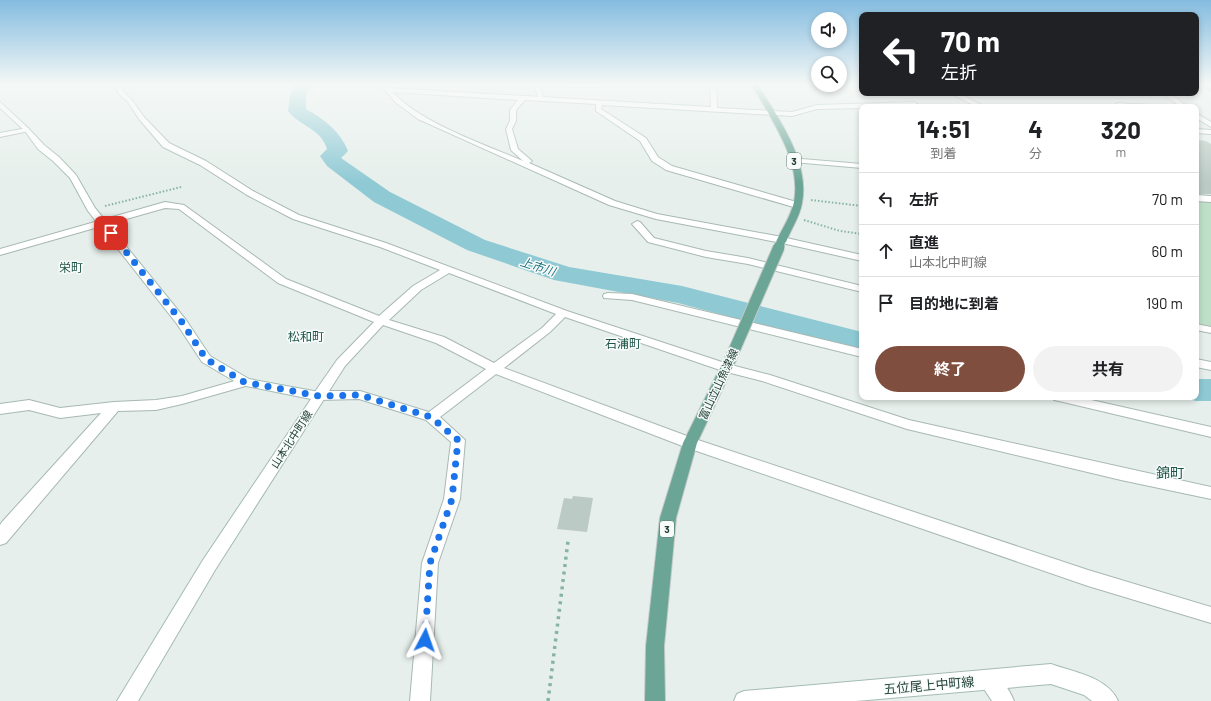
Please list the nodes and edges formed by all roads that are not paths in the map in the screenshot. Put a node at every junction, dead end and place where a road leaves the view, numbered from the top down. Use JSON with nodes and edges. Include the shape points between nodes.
{"nodes":[{"id":1,"x":14,"y":118,"type":"edge"},
{"id":2,"x":141,"y":118,"type":"edge"},
{"id":3,"x":420,"y":118,"type":"edge"},
{"id":4,"x":513,"y":118,"type":"edge"},
{"id":5,"x":610,"y":118,"type":"edge"},
{"id":6,"x":773,"y":118,"type":"edge"},
{"id":7,"x":1200,"y":118,"type":"edge"},
{"id":8,"x":1211,"y":125,"type":"edge"},
{"id":9,"x":27,"y":130,"type":"junction"},
{"id":10,"x":1199,"y":131,"type":"edge"},
{"id":11,"x":1211,"y":132,"type":"edge"},
{"id":12,"x":0,"y":136,"type":"edge"},
{"id":13,"x":793,"y":160,"type":"junction"},
{"id":14,"x":859,"y":166,"type":"edge"},
{"id":15,"x":536,"y":169,"type":"junction"},
{"id":16,"x":1199,"y":198,"type":"edge"},
{"id":17,"x":1211,"y":199,"type":"edge"},
{"id":18,"x":798,"y":202,"type":"junction"},
{"id":19,"x":102,"y":222,"type":"junction"},
{"id":20,"x":637,"y":224,"type":"dead end"},
{"id":21,"x":781,"y":241,"type":"junction"},
{"id":22,"x":0,"y":252,"type":"edge"},
{"id":23,"x":859,"y":257,"type":"edge"},
{"id":24,"x":448,"y":270,"type":"junction"},
{"id":25,"x":859,"y":288,"type":"edge"},
{"id":26,"x":608,"y":296,"type":"dead end"},
{"id":27,"x":563,"y":313,"type":"junction"},
{"id":28,"x":381,"y":321,"type":"junction"},
{"id":29,"x":1199,"y":328,"type":"edge"},
{"id":30,"x":1211,"y":330,"type":"edge"},
{"id":31,"x":859,"y":352,"type":"edge"},
{"id":32,"x":1199,"y":363,"type":"edge"},
{"id":33,"x":728,"y":364,"type":"junction"},
{"id":34,"x":1211,"y":366,"type":"edge"},
{"id":35,"x":496,"y":369,"type":"junction"},
{"id":36,"x":244,"y":382,"type":"junction"},
{"id":37,"x":319,"y":396,"type":"junction"},
{"id":38,"x":1072,"y":400,"type":"edge"},
{"id":39,"x":114,"y":407,"type":"junction"},
{"id":40,"x":0,"y":409,"type":"edge"},
{"id":41,"x":431,"y":417,"type":"junction"},
{"id":42,"x":1211,"y":432,"type":"edge"},
{"id":43,"x":690,"y":443,"type":"junction"},
{"id":44,"x":1211,"y":493,"type":"edge"},
{"id":45,"x":0,"y":538,"type":"edge"},
{"id":46,"x":1211,"y":615,"type":"edge"},
{"id":47,"x":988,"y":680,"type":"junction"},
{"id":48,"x":127,"y":701,"type":"edge"},
{"id":49,"x":420,"y":701,"type":"edge"},
{"id":50,"x":655,"y":701,"type":"edge"},
{"id":51,"x":744,"y":701,"type":"edge"},
{"id":52,"x":1004,"y":701,"type":"edge"},
{"id":53,"x":1108,"y":701,"type":"edge"}],
"edges":[{"from":1,"to":9,"type":"street","name":"山本北中町線"},
{"from":2,"to":24,"type":"street","via":[[166,145],[203,163],[261,199],[296,217],[383,245]]},
{"from":3,"to":15,"type":"street"},
{"from":4,"to":15,"type":"street","via":[[509,129],[515,150]]},
{"from":5,"to":18,"type":"street","via":[[644,140],[655,159],[669,168]]},
{"from":6,"to":13,"type":"main road","name":"富山立山魚津線","number":"3"},
{"from":7,"to":8,"type":"street"},
{"from":9,"to":12,"type":"street"},
{"from":9,"to":19,"type":"street","name":"山本北中町線","via":[[73,177],[91,209]]},
{"from":10,"to":11,"type":"street"},
{"from":13,"to":14,"type":"street"},
{"from":13,"to":18,"type":"main road","name":"富山立山魚津線","number":"3","via":[[799,187]]},
{"from":15,"to":21,"type":"street","via":[[612,203],[656,216]]},
{"from":16,"to":17,"type":"street"},
{"from":18,"to":21,"type":"main road","name":"富山立山魚津線","number":"3"},
{"from":19,"to":22,"type":"street"},
{"from":19,"to":28,"type":"street","via":[[165,205],[181,207],[282,281]]},
{"from":19,"to":36,"type":"street","name":"山本北中町線","via":[[182,322],[206,359]]},
{"from":20,"to":25,"type":"street","via":[[651,240]]},
{"from":21,"to":23,"type":"street"},
{"from":21,"to":33,"type":"main road","name":"富山立山魚津線","number":"3","bridge":true},
{"from":24,"to":27,"type":"street"},
{"from":24,"to":28,"type":"street","via":[[418,288]]},
{"from":26,"to":31,"type":"street","via":[[632,296],[692,313]]},
{"from":27,"to":33,"type":"street"},
{"from":27,"to":35,"type":"street","via":[[546,330]]},
{"from":28,"to":35,"type":"street","via":[[440,340]]},
{"from":28,"to":37,"type":"street","via":[[341,363]]},
{"from":29,"to":30,"type":"street"},
{"from":32,"to":34,"type":"street"},
{"from":33,"to":43,"type":"main road","name":"富山立山魚津線","number":"3"},
{"from":33,"to":44,"type":"street","via":[[907,424]]},
{"from":35,"to":41,"type":"street"},
{"from":35,"to":43,"type":"street"},
{"from":36,"to":37,"type":"street","name":"山本北中町線"},
{"from":36,"to":39,"type":"street","via":[[156,405]]},
{"from":37,"to":41,"type":"street","via":[[360,395]]},
{"from":37,"to":48,"type":"street","name":"山本北中町線","via":[[209,565]]},
{"from":38,"to":42,"type":"street"},
{"from":39,"to":40,"type":"street","via":[[60,412],[29,405]]},
{"from":39,"to":45,"type":"street"},
{"from":41,"to":49,"type":"street","via":[[458,440],[452,499],[430,563]]},
{"from":43,"to":46,"type":"street","via":[[1088,578]]},
{"from":43,"to":50,"type":"main road","name":"富山立山魚津線","number":"3","via":[[668,518],[655,646]]},
{"from":47,"to":51,"type":"street","name":"五位尾上中町線"},
{"from":47,"to":52,"type":"street"},
{"from":47,"to":53,"type":"street","name":"五位尾上中町線","via":[[1051,674],[1090,687]]}]}
